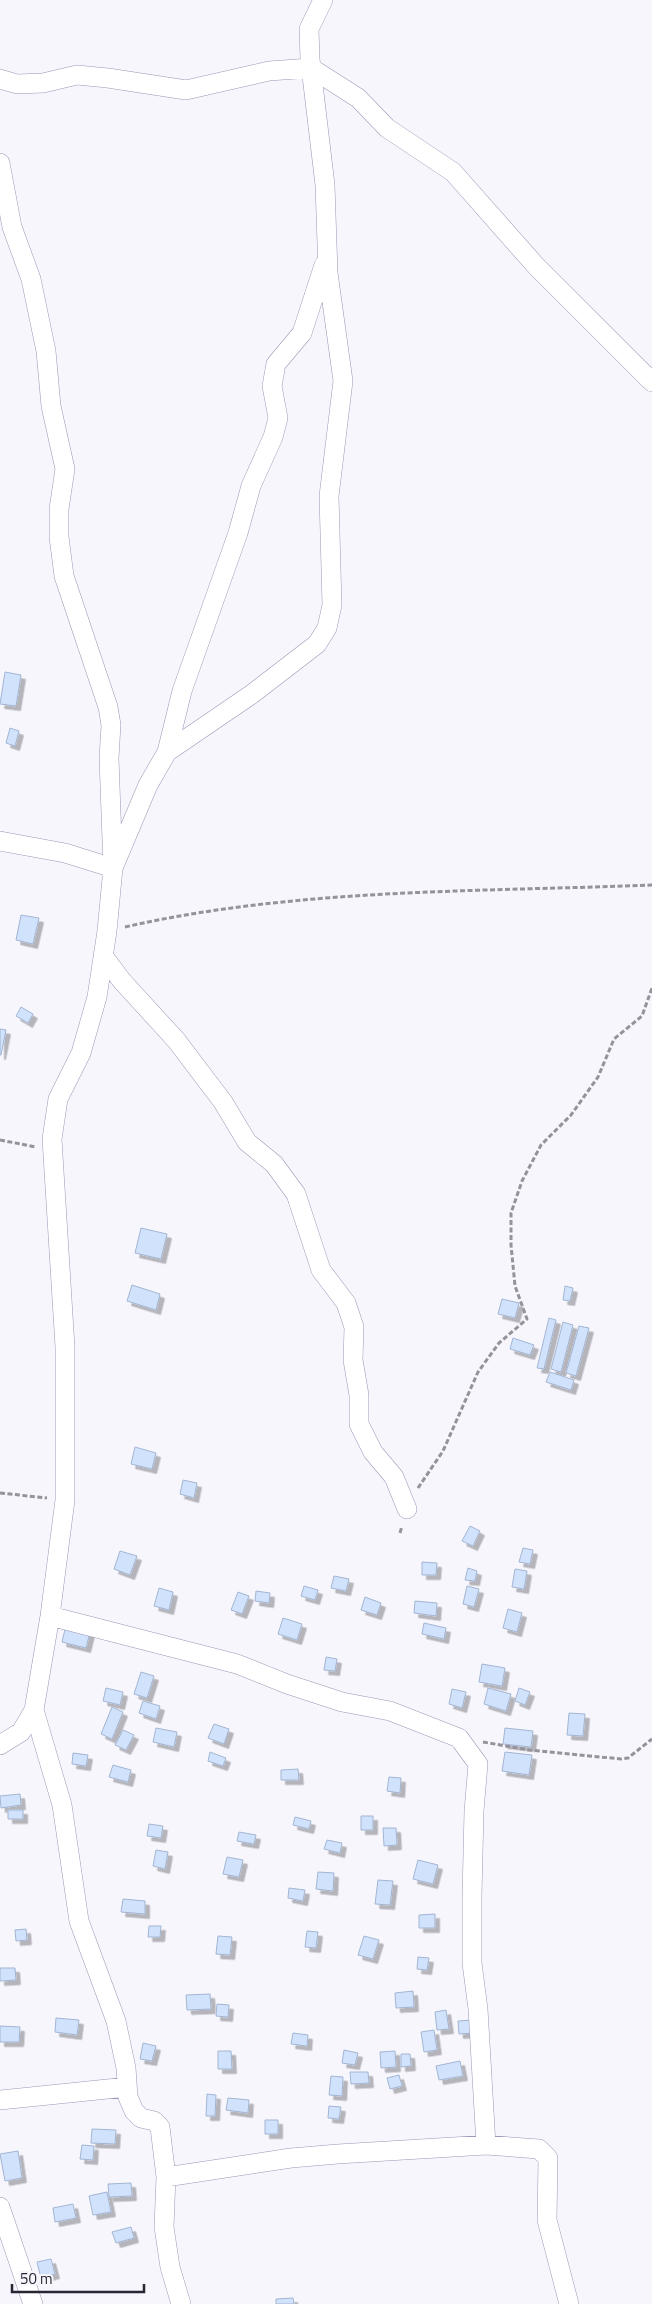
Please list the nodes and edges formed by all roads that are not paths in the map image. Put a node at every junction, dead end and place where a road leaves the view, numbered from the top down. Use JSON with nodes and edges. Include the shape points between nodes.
{"nodes":[{"id":1,"x":323,"y":0,"type":"edge"},
{"id":2,"x":311,"y":68,"type":"junction"},
{"id":3,"x":0,"y":79,"type":"edge"},
{"id":4,"x":0,"y":163,"type":"edge"},
{"id":5,"x":6,"y":228,"type":"edge"},
{"id":6,"x":327,"y":254,"type":"junction"},
{"id":7,"x":652,"y":382,"type":"edge"},
{"id":8,"x":166,"y":752,"type":"junction"},
{"id":9,"x":0,"y":841,"type":"edge"},
{"id":10,"x":113,"y":868,"type":"junction"},
{"id":11,"x":104,"y":957,"type":"junction"},
{"id":12,"x":407,"y":1509,"type":"road end"},
{"id":13,"x":50,"y":1616,"type":"junction"},
{"id":14,"x":34,"y":1710,"type":"junction"},
{"id":15,"x":0,"y":1745,"type":"edge"},
{"id":16,"x":127,"y":2087,"type":"junction"},
{"id":17,"x":0,"y":2100,"type":"edge"},
{"id":18,"x":486,"y":2146,"type":"junction"},
{"id":19,"x":166,"y":2177,"type":"junction"},
{"id":20,"x":0,"y":2207,"type":"edge"},
{"id":21,"x":33,"y":2304,"type":"edge"},
{"id":22,"x":181,"y":2304,"type":"edge"},
{"id":23,"x":569,"y":2304,"type":"edge"}],
"edges":[{"from":1,"to":2,"type":"street","via":[[310,29]]},
{"from":2,"to":3,"type":"street","via":[[269,71],[186,90],[77,75],[44,83],[17,84]]},
{"from":2,"to":6,"type":"street","via":[[325,185]]},
{"from":2,"to":7,"type":"street","via":[[358,98],[387,128],[454,172],[536,266]]},
{"from":4,"to":5,"type":"street"},
{"from":5,"to":10,"type":"street","via":[[31,280],[46,351],[51,406],[65,470],[59,509],[64,576],[108,707]]},
{"from":6,"to":8,"type":"street","via":[[302,332],[276,364],[272,386],[278,418],[273,437],[251,486],[238,533],[182,691]]},
{"from":6,"to":8,"type":"street","via":[[343,381],[329,496],[332,605],[327,628],[317,644],[252,694]]},
{"from":8,"to":10,"type":"street"},
{"from":9,"to":10,"type":"street","via":[[64,853]]},
{"from":10,"to":11,"type":"street"},
{"from":11,"to":12,"type":"street","via":[[176,1040],[223,1102],[247,1142],[274,1164],[296,1194],[321,1270],[346,1303],[354,1327],[353,1360],[359,1395],[359,1424],[373,1452],[394,1477]]},
{"from":11,"to":13,"type":"street","via":[[98,998],[81,1053],[58,1099],[53,1152],[65,1347],[65,1500]]},
{"from":13,"to":14,"type":"street"},
{"from":13,"to":18,"type":"street","via":[[237,1664],[287,1684],[342,1702],[390,1712],[459,1738],[478,1764],[474,1811],[472,1963]]},
{"from":14,"to":15,"type":"street","via":[[20,1732]]},
{"from":14,"to":16,"type":"street","via":[[62,1805],[78,1921],[116,2021]]},
{"from":16,"to":17,"type":"street"},
{"from":16,"to":19,"type":"street","via":[[134,2111],[160,2127]]},
{"from":18,"to":19,"type":"street","via":[[292,2158]]},
{"from":18,"to":23,"type":"street","via":[[540,2149],[548,2158],[547,2220]]},
{"from":19,"to":22,"type":"street","via":[[164,2227],[170,2268]]},
{"from":20,"to":21,"type":"street"}]}
